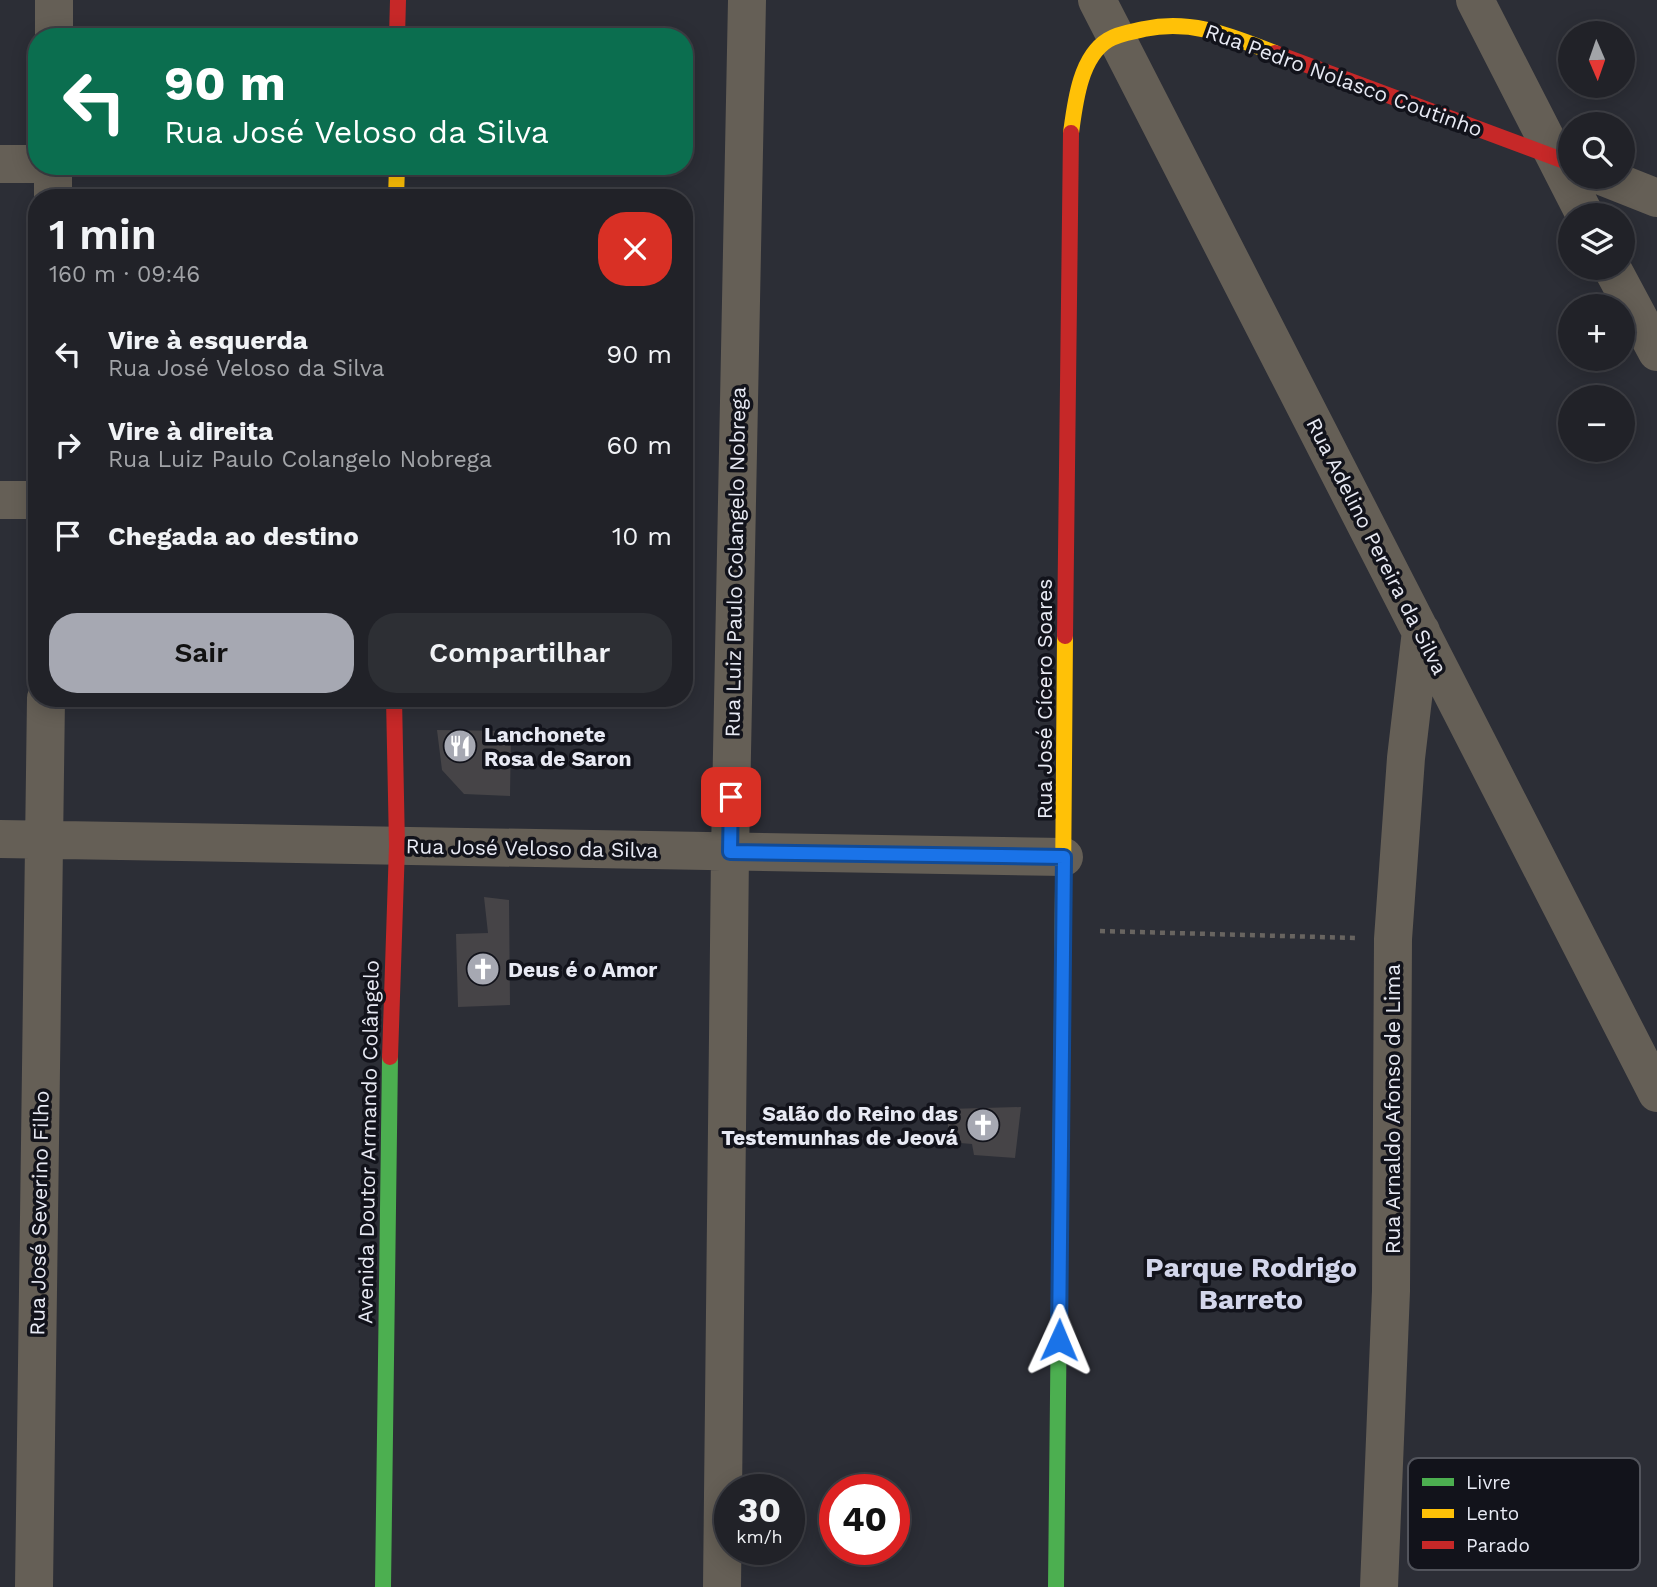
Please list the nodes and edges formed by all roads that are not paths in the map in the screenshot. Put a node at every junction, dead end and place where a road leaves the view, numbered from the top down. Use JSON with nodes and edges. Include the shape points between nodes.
{"nodes":[{"id":1,"x":54,"y":0,"type":"edge"},
{"id":2,"x":398,"y":0,"type":"edge"},
{"id":3,"x":747,"y":0,"type":"edge"},
{"id":4,"x":1097,"y":0,"type":"edge"},
{"id":5,"x":1475,"y":0,"type":"edge"},
{"id":6,"x":54,"y":28,"type":"edge"},
{"id":7,"x":397,"y":28,"type":"edge"},
{"id":8,"x":1115,"y":35,"type":"junction"},
{"id":9,"x":1558,"y":153,"type":"edge"},
{"id":10,"x":1558,"y":159,"type":"edge"},
{"id":11,"x":0,"y":164,"type":"edge"},
{"id":12,"x":28,"y":164,"type":"edge"},
{"id":13,"x":1634,"y":189,"type":"edge"},
{"id":14,"x":1657,"y":198,"type":"edge"},
{"id":15,"x":1618,"y":280,"type":"edge"},
{"id":16,"x":1657,"y":352,"type":"edge"},
{"id":17,"x":0,"y":500,"type":"edge"},
{"id":18,"x":28,"y":500,"type":"edge"},
{"id":19,"x":1421,"y":631,"type":"junction"},
{"id":20,"x":46,"y":707,"type":"edge"},
{"id":21,"x":394,"y":707,"type":"edge"},
{"id":22,"x":0,"y":839,"type":"edge"},
{"id":23,"x":44,"y":840,"type":"junction"},
{"id":24,"x":397,"y":846,"type":"junction"},
{"id":25,"x":730,"y":852,"type":"junction"},
{"id":26,"x":1064,"y":857,"type":"junction"},
{"id":27,"x":1657,"y":1093,"type":"edge"},
{"id":28,"x":34,"y":1587,"type":"edge"},
{"id":29,"x":383,"y":1587,"type":"edge"},
{"id":30,"x":722,"y":1587,"type":"edge"},
{"id":31,"x":1056,"y":1587,"type":"edge"},
{"id":32,"x":1378,"y":1587,"type":"edge"}],
"edges":[{"from":1,"to":6,"type":"street"},
{"from":2,"to":7,"type":"street"},
{"from":3,"to":25,"type":"street","name":"Rua Luiz Paulo Colangelo Nobrega"},
{"from":4,"to":8,"type":"street","name":"Rua Adelino Pereira da Silva"},
{"from":5,"to":9,"type":"street"},
{"from":8,"to":10,"type":"street","name":"Rua Pedro Nolasco Coutinho","via":[[1176,22],[1209,28]]},
{"from":8,"to":19,"type":"street","name":"Rua Adelino Pereira da Silva"},
{"from":8,"to":26,"type":"street","name":"Rua José Cícero Soares","via":[[1086,69],[1076,100],[1072,145]]},
{"from":11,"to":12,"type":"street"},
{"from":13,"to":14,"type":"street"},
{"from":15,"to":16,"type":"street"},
{"from":17,"to":18,"type":"street"},
{"from":19,"to":27,"type":"street","name":"Rua Adelino Pereira da Silva"},
{"from":19,"to":32,"type":"street","name":"Rua Arnaldo Afonso de Lima","via":[[1393,939],[1391,1291]]},
{"from":20,"to":23,"type":"street","name":"Rua José Severino Filho"},
{"from":21,"to":24,"type":"street","name":"Avenida Doutor Armando Colângelo"},
{"from":22,"to":23,"type":"street","name":"Rua José Veloso da Silva"},
{"from":23,"to":24,"type":"street","name":"Rua José Veloso da Silva"},
{"from":23,"to":28,"type":"street","name":"Rua José Severino Filho"},
{"from":24,"to":25,"type":"street","name":"Rua José Veloso da Silva"},
{"from":24,"to":29,"type":"street","name":"Avenida Doutor Armando Colângelo","via":[[391,959]]},
{"from":25,"to":26,"type":"street","name":"Rua José Veloso da Silva"},
{"from":25,"to":30,"type":"street","name":"Rua Luiz Paulo Colangelo Nobrega"},
{"from":26,"to":31,"type":"street","name":"Rua José Cícero Soares"}]}
